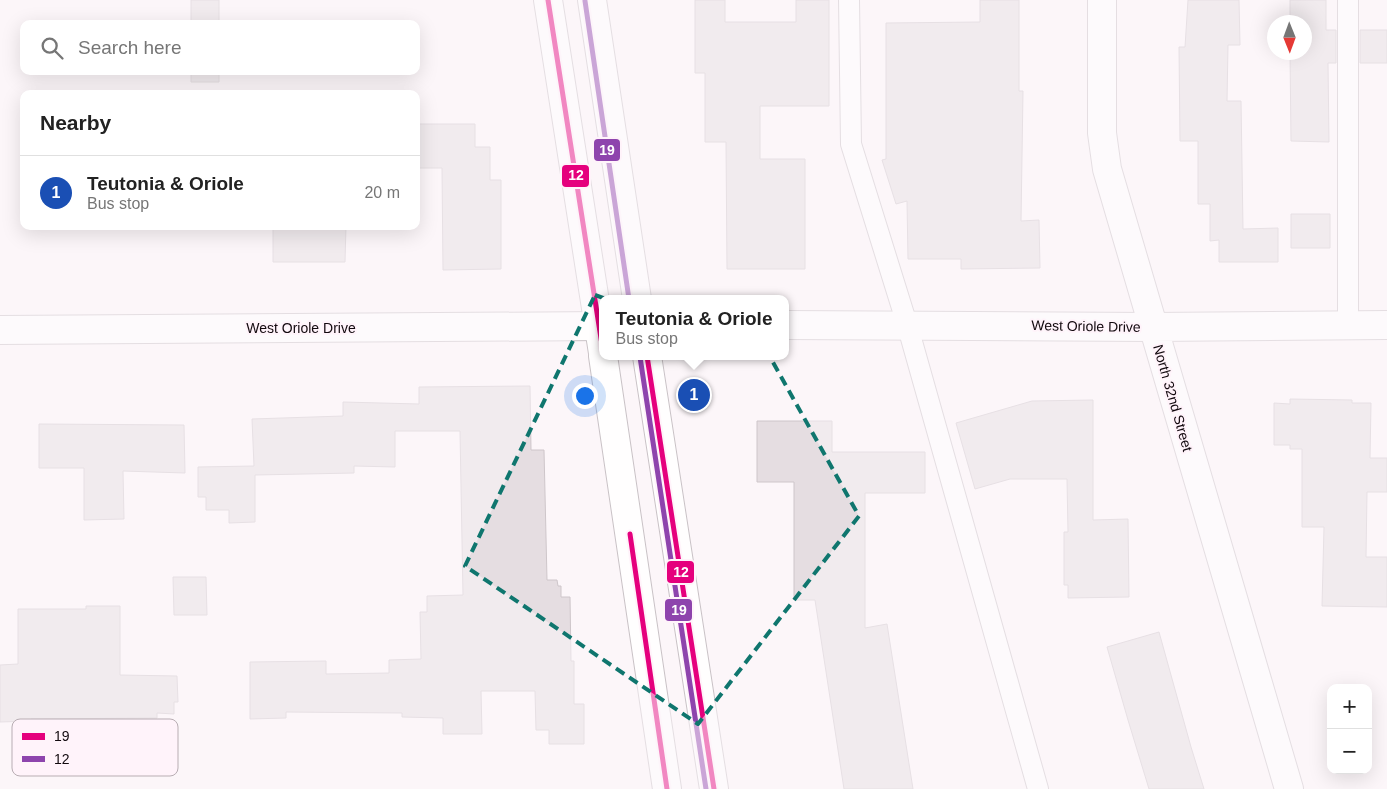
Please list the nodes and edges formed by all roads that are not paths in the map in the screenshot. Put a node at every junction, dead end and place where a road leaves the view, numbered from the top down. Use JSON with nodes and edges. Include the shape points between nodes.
{"nodes":[{"id":1,"x":548,"y":0,"type":"edge"},
{"id":2,"x":592,"y":0,"type":"edge"},
{"id":3,"x":849,"y":0,"type":"edge"},
{"id":4,"x":1102,"y":0,"type":"edge"},
{"id":5,"x":1348,"y":0,"type":"edge"},
{"id":6,"x":637,"y":295,"type":"edge"},
{"id":7,"x":599,"y":322,"type":"edge"},
{"id":8,"x":907,"y":324,"type":"junction"},
{"id":9,"x":789,"y":325,"type":"edge"},
{"id":10,"x":1387,"y":325,"type":"edge"},
{"id":11,"x":1348,"y":326,"type":"junction"},
{"id":12,"x":1152,"y":327,"type":"junction"},
{"id":13,"x":0,"y":330,"type":"edge"},
{"id":14,"x":599,"y":335,"type":"edge"},
{"id":15,"x":604,"y":360,"type":"edge"},
{"id":16,"x":647,"y":360,"type":"edge"},
{"id":17,"x":667,"y":789,"type":"edge"},
{"id":18,"x":714,"y":789,"type":"edge"},
{"id":19,"x":1038,"y":789,"type":"edge"},
{"id":20,"x":1289,"y":789,"type":"edge"}],
"edges":[{"from":1,"to":7,"type":"street"},
{"from":2,"to":6,"type":"street"},
{"from":3,"to":8,"type":"lane","via":[[851,144]]},
{"from":4,"to":12,"type":"street","name":"North 32nd Street","via":[[1102,133],[1107,169]]},
{"from":5,"to":11,"type":"lane"},
{"from":8,"to":9,"type":"street","name":"West Oriole Drive"},
{"from":8,"to":12,"type":"street","name":"West Oriole Drive"},
{"from":8,"to":19,"type":"lane"},
{"from":10,"to":11,"type":"street","name":"West Oriole Drive"},
{"from":11,"to":12,"type":"street","name":"West Oriole Drive"},
{"from":12,"to":20,"type":"street","name":"North 32nd Street"},
{"from":13,"to":14,"type":"street","name":"West Oriole Drive"},
{"from":15,"to":17,"type":"street"},
{"from":16,"to":18,"type":"street"}]}
